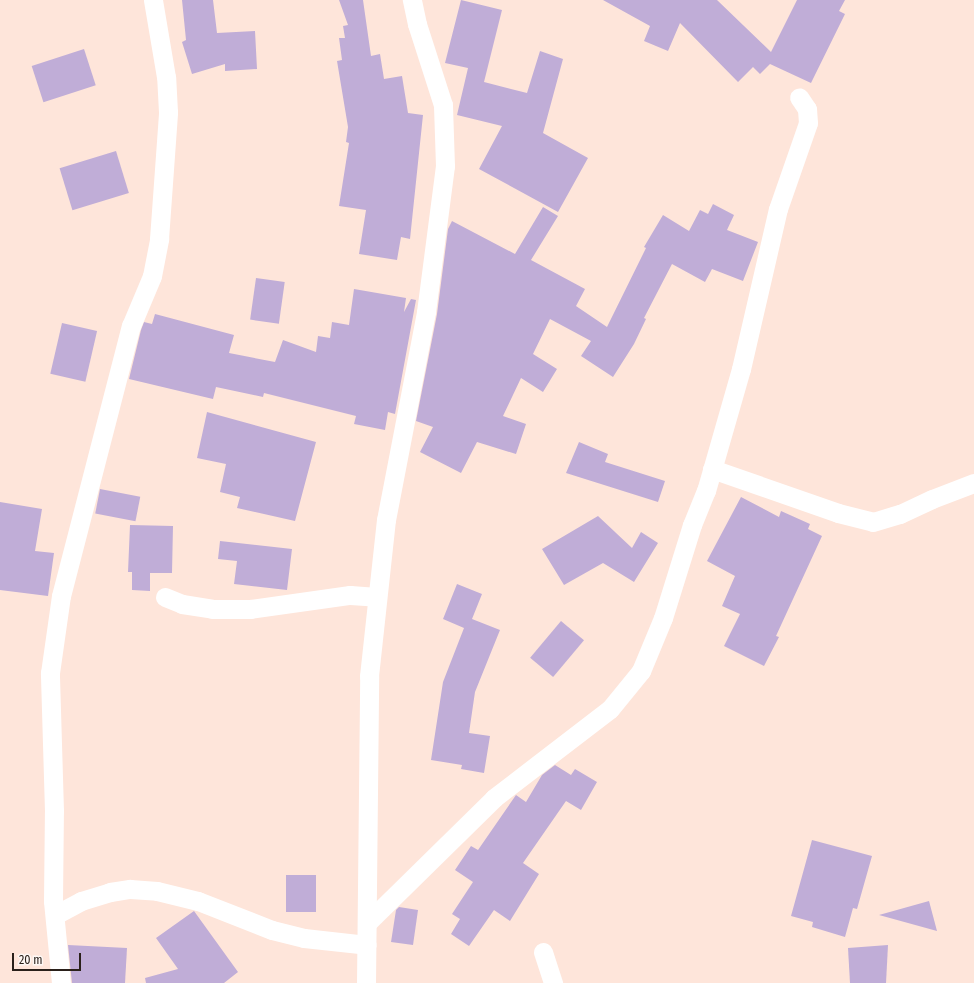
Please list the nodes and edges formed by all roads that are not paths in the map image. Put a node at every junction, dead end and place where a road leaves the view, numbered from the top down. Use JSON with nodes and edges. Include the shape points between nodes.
{"nodes":[{"id":1,"x":153,"y":0,"type":"edge"},
{"id":2,"x":412,"y":0,"type":"edge"},
{"id":3,"x":799,"y":97,"type":"dead end"},
{"id":4,"x":712,"y":469,"type":"junction"},
{"id":5,"x":974,"y":483,"type":"edge"},
{"id":6,"x":165,"y":597,"type":"dead end"},
{"id":7,"x":378,"y":597,"type":"junction"},
{"id":8,"x":55,"y":915,"type":"junction"},
{"id":9,"x":368,"y":922,"type":"junction"},
{"id":10,"x":367,"y":945,"type":"junction"},
{"id":11,"x":543,"y":952,"type":"dead end"},
{"id":12,"x":61,"y":983,"type":"edge"},
{"id":13,"x":366,"y":983,"type":"edge"},
{"id":14,"x":553,"y":983,"type":"edge"}],
"edges":[{"from":1,"to":8,"type":"street","via":[[166,77],[168,112],[159,239],[152,276],[131,326],[123,355],[54,631],[50,673]]},
{"from":2,"to":7,"type":"street","via":[[417,24],[443,105],[445,166],[426,312],[386,520]]},
{"from":3,"to":4,"type":"street","via":[[807,109],[808,123],[778,209],[741,369]]},
{"from":4,"to":5,"type":"street","via":[[838,513],[873,522],[900,514]]},
{"from":4,"to":9,"type":"street","via":[[663,618],[641,671],[625,693],[610,709],[494,798]]},
{"from":6,"to":7,"type":"street","via":[[182,604],[212,609],[250,609],[350,595]]},
{"from":7,"to":9,"type":"street","via":[[368,676]]},
{"from":8,"to":10,"type":"street","via":[[81,901],[110,892],[130,889],[157,891],[198,901],[272,930],[304,938]]},
{"from":8,"to":12,"type":"street"},
{"from":9,"to":10,"type":"street"},
{"from":10,"to":13,"type":"street"},
{"from":11,"to":14,"type":"street"}]}
